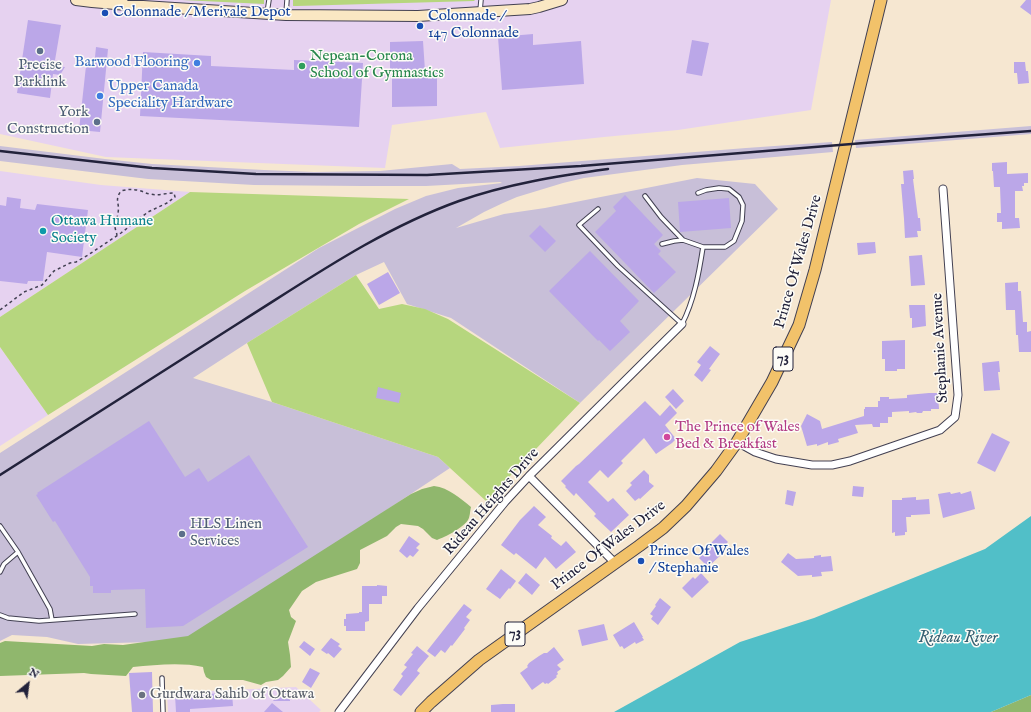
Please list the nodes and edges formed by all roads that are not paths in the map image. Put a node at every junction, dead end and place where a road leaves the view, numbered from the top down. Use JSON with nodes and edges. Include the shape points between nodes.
{"nodes":[{"id":1,"x":76,"y":0,"type":"edge"},
{"id":2,"x":269,"y":0,"type":"edge"},
{"id":3,"x":287,"y":0,"type":"edge"},
{"id":4,"x":481,"y":0,"type":"edge"},
{"id":5,"x":562,"y":0,"type":"edge"},
{"id":6,"x":881,"y":0,"type":"edge"},
{"id":7,"x":480,"y":12,"type":"junction"},
{"id":8,"x":267,"y":14,"type":"junction"},
{"id":9,"x":286,"y":16,"type":"junction"},
{"id":10,"x":943,"y":189,"type":"dead end"},
{"id":11,"x":698,"y":193,"type":"dead end"},
{"id":12,"x":645,"y":196,"type":"dead end"},
{"id":13,"x":598,"y":209,"type":"dead end"},
{"id":14,"x":682,"y":240,"type":"junction"},
{"id":15,"x":662,"y":244,"type":"dead end"},
{"id":16,"x":703,"y":247,"type":"junction"},
{"id":17,"x":682,"y":324,"type":"junction"},
{"id":18,"x":737,"y":442,"type":"junction"},
{"id":19,"x":529,"y":476,"type":"junction"},
{"id":20,"x":0,"y":526,"type":"edge"},
{"id":21,"x":18,"y":552,"type":"junction"},
{"id":22,"x":615,"y":563,"type":"junction"},
{"id":23,"x":0,"y":572,"type":"edge"},
{"id":24,"x":135,"y":614,"type":"dead end"},
{"id":25,"x":0,"y":615,"type":"edge"},
{"id":26,"x":52,"y":620,"type":"junction"},
{"id":27,"x":162,"y":678,"type":"dead end"},
{"id":28,"x":163,"y":712,"type":"edge"},
{"id":29,"x":339,"y":712,"type":"edge"},
{"id":30,"x":421,"y":712,"type":"edge"}],
"edges":[{"from":1,"to":8,"type":"street"},
{"from":2,"to":8,"type":"lane"},
{"from":3,"to":9,"type":"lane"},
{"from":4,"to":7,"type":"lane"},
{"from":5,"to":7,"type":"street","via":[[530,9]]},
{"from":6,"to":18,"type":"main road","name":"Prince Of Wales Drive","number":"73","via":[[815,270],[799,325],[772,382]]},
{"from":7,"to":9,"type":"street","via":[[418,16]]},
{"from":8,"to":9,"type":"street"},
{"from":10,"to":18,"type":"street","name":"Stephanie Avenue","via":[[958,395],[956,417],[940,430],[832,465],[812,466],[776,459]]},
{"from":11,"to":16,"type":"lane","via":[[719,188],[729,189],[739,197],[743,205],[742,221],[734,241],[726,247]]},
{"from":12,"to":14,"type":"lane","via":[[660,217]]},
{"from":13,"to":17,"type":"lane","via":[[579,225],[618,266]]},
{"from":14,"to":15,"type":"lane"},
{"from":14,"to":16,"type":"lane"},
{"from":16,"to":17,"type":"lane","via":[[699,273]]},
{"from":17,"to":19,"type":"street","name":"Rideau Heights Drive"},
{"from":18,"to":22,"type":"main road","name":"Prince Of Wales Drive","number":"73","via":[[686,506],[663,528]]},
{"from":19,"to":22,"type":"street"},
{"from":19,"to":29,"type":"street","name":"Rideau Heights Drive","via":[[418,608]]},
{"from":20,"to":21,"type":"lane"},
{"from":21,"to":23,"type":"lane","via":[[4,564]]},
{"from":21,"to":26,"type":"lane","via":[[50,609]]},
{"from":22,"to":30,"type":"main road","name":"Prince Of Wales Drive","number":"73","via":[[479,660]]},
{"from":24,"to":26,"type":"lane"},
{"from":25,"to":26,"type":"lane","via":[[39,621]]},
{"from":27,"to":28,"type":"lane"}]}
